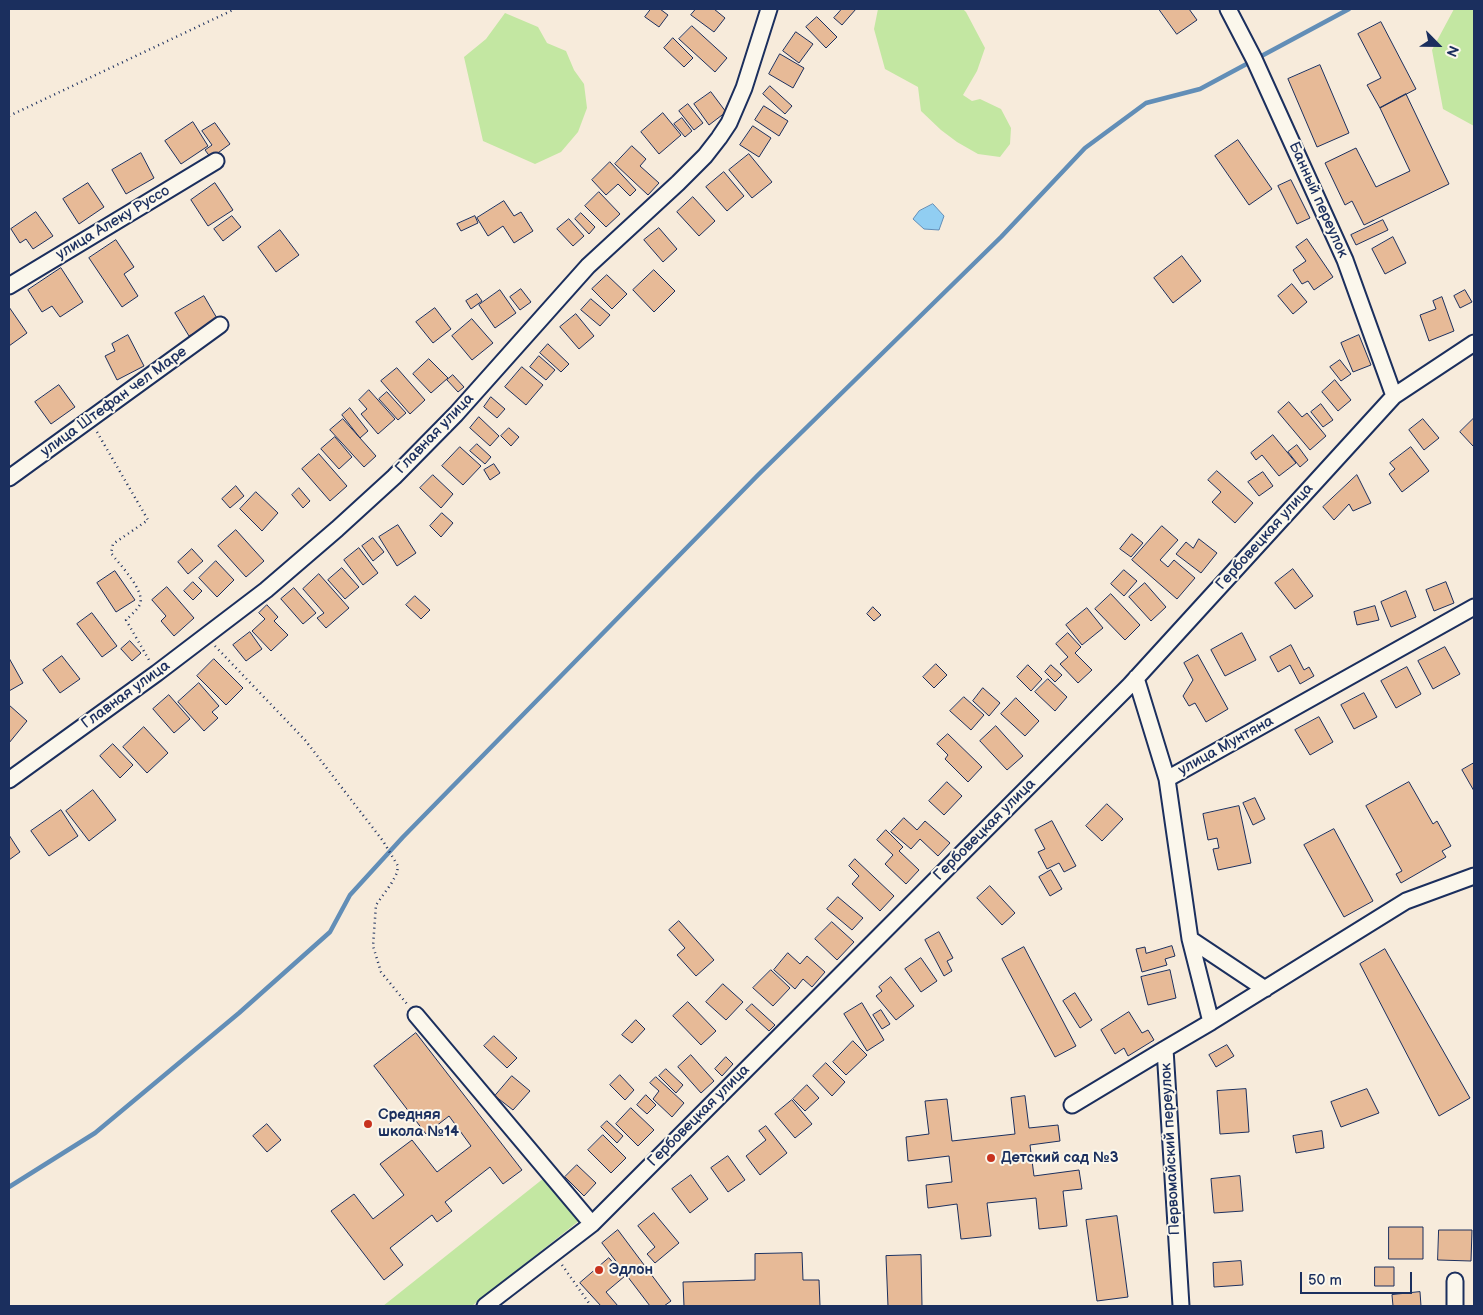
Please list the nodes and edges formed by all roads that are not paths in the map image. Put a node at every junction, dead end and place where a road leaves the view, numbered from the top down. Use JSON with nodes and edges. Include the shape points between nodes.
{"nodes":[{"id":1,"x":769,"y":9,"type":"edge"},
{"id":2,"x":1228,"y":9,"type":"edge"},
{"id":3,"x":216,"y":161,"type":"dead end"},
{"id":4,"x":9,"y":286,"type":"edge"},
{"id":5,"x":220,"y":325,"type":"dead end"},
{"id":6,"x":1474,"y":343,"type":"edge"},
{"id":7,"x":1394,"y":396,"type":"junction"},
{"id":8,"x":9,"y":478,"type":"edge"},
{"id":9,"x":1474,"y":607,"type":"edge"},
{"id":10,"x":1136,"y":678,"type":"junction"},
{"id":11,"x":1168,"y":779,"type":"junction"},
{"id":12,"x":9,"y":780,"type":"edge"},
{"id":13,"x":1474,"y":876,"type":"edge"},
{"id":14,"x":1190,"y":939,"type":"junction"},
{"id":15,"x":1265,"y":989,"type":"junction"},
{"id":16,"x":416,"y":1015,"type":"road end"},
{"id":17,"x":1211,"y":1022,"type":"junction"},
{"id":18,"x":1165,"y":1049,"type":"junction"},
{"id":19,"x":1072,"y":1105,"type":"dead end"},
{"id":20,"x":592,"y":1224,"type":"junction"},
{"id":21,"x":1455,"y":1281,"type":"dead end"},
{"id":22,"x":485,"y":1306,"type":"edge"},
{"id":23,"x":1181,"y":1306,"type":"edge"},
{"id":24,"x":1455,"y":1306,"type":"edge"}],
"edges":[{"from":1,"to":12,"type":"street","name":"Главная улица","via":[[744,88],[720,138],[588,266],[456,414],[394,477],[273,584]]},
{"from":2,"to":7,"type":"street","name":"Банный переулок","via":[[1345,260]]},
{"from":3,"to":4,"type":"street","name":"улица Алеку Руссо"},
{"from":5,"to":8,"type":"street","name":"улица Штефан чел Маре"},
{"from":6,"to":7,"type":"street","name":"Гербовецкая улица"},
{"from":7,"to":10,"type":"street","name":"Гербовецкая улица"},
{"from":9,"to":11,"type":"street","name":"улица Мунтяна"},
{"from":10,"to":11,"type":"street"},
{"from":10,"to":20,"type":"street","name":"Гербовецкая улица"},
{"from":11,"to":14,"type":"street","name":"улица Мунтяна"},
{"from":13,"to":15,"type":"street","name":"Первомайский переулок","via":[[1406,901]]},
{"from":14,"to":15,"type":"street"},
{"from":14,"to":17,"type":"street","name":"улица Мунтяна"},
{"from":15,"to":17,"type":"street","name":"Первомайский переулок"},
{"from":16,"to":20,"type":"street"},
{"from":17,"to":18,"type":"street","name":"Первомайский переулок"},
{"from":18,"to":19,"type":"street"},
{"from":18,"to":23,"type":"street","name":"Первомайский переулок"},
{"from":20,"to":22,"type":"street","name":"Гербовецкая улица"},
{"from":21,"to":24,"type":"street"}]}
